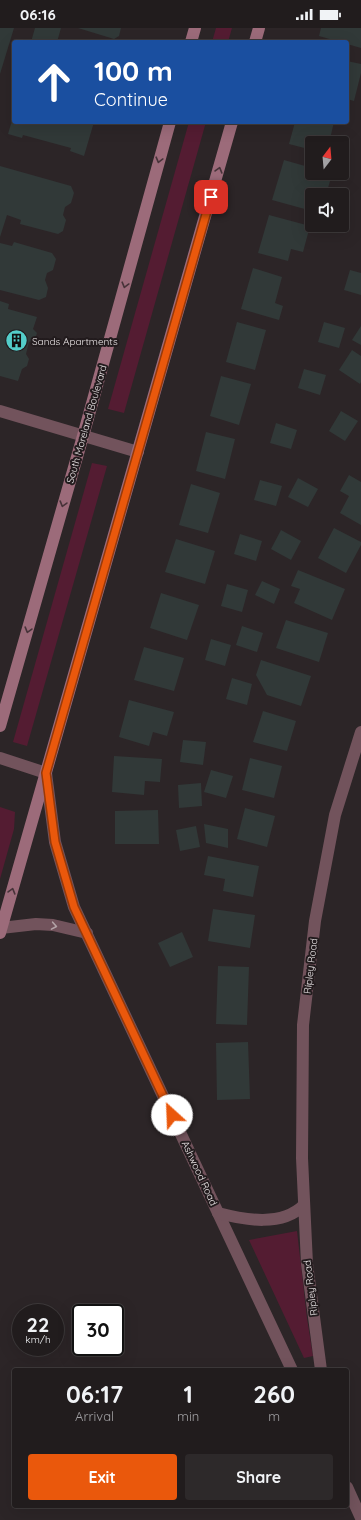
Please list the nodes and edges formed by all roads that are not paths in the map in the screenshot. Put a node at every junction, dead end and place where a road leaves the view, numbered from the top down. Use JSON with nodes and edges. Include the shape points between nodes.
{"nodes":[{"id":1,"x":195,"y":28,"type":"edge"},
{"id":2,"x":259,"y":28,"type":"edge"},
{"id":3,"x":192,"y":40,"type":"edge"},
{"id":4,"x":256,"y":40,"type":"edge"},
{"id":5,"x":169,"y":124,"type":"edge"},
{"id":6,"x":231,"y":124,"type":"edge"},
{"id":7,"x":0,"y":411,"type":"edge"},
{"id":8,"x":83,"y":436,"type":"junction"},
{"id":9,"x":138,"y":452,"type":"junction"},
{"id":10,"x":0,"y":726,"type":"edge"},
{"id":11,"x":361,"y":732,"type":"edge"},
{"id":12,"x":0,"y":758,"type":"edge"},
{"id":13,"x":46,"y":773,"type":"junction"},
{"id":14,"x":1,"y":931,"type":"edge"},
{"id":15,"x":87,"y":933,"type":"junction"},
{"id":16,"x":304,"y":1205,"type":"junction"},
{"id":17,"x":218,"y":1212,"type":"junction"},
{"id":18,"x":291,"y":1368,"type":"edge"},
{"id":19,"x":321,"y":1368,"type":"edge"},
{"id":20,"x":349,"y":1491,"type":"edge"},
{"id":21,"x":361,"y":1518,"type":"edge"}],
"edges":[{"from":1,"to":3,"type":"street"},
{"from":2,"to":4,"type":"street"},
{"from":5,"to":8,"type":"street","name":"South Moreland Boulevard","one_way":true},
{"from":9,"to":6,"type":"street","one_way":true},
{"from":7,"to":8,"type":"street"},
{"from":8,"to":9,"type":"street"},
{"from":8,"to":10,"type":"street","name":"South Moreland Boulevard","one_way":true},
{"from":9,"to":13,"type":"street"},
{"from":11,"to":16,"type":"street","name":"Ripley Road","via":[[335,815],[315,920],[303,1025]]},
{"from":12,"to":13,"type":"street"},
{"from":14,"to":13,"type":"street","one_way":true},
{"from":13,"to":15,"type":"street","name":"Ashwood Road","via":[[55,842],[74,907]]},
{"from":14,"to":15,"type":"street","one_way":true,"via":[[36,924]]},
{"from":15,"to":17,"type":"street","name":"Ashwood Road"},
{"from":16,"to":17,"type":"street","via":[[298,1211],[278,1219],[241,1219]]},
{"from":16,"to":19,"type":"street","name":"Ripley Road","via":[[307,1264]]},
{"from":17,"to":18,"type":"street","name":"Ashwood Road"},
{"from":20,"to":21,"type":"street"}]}
